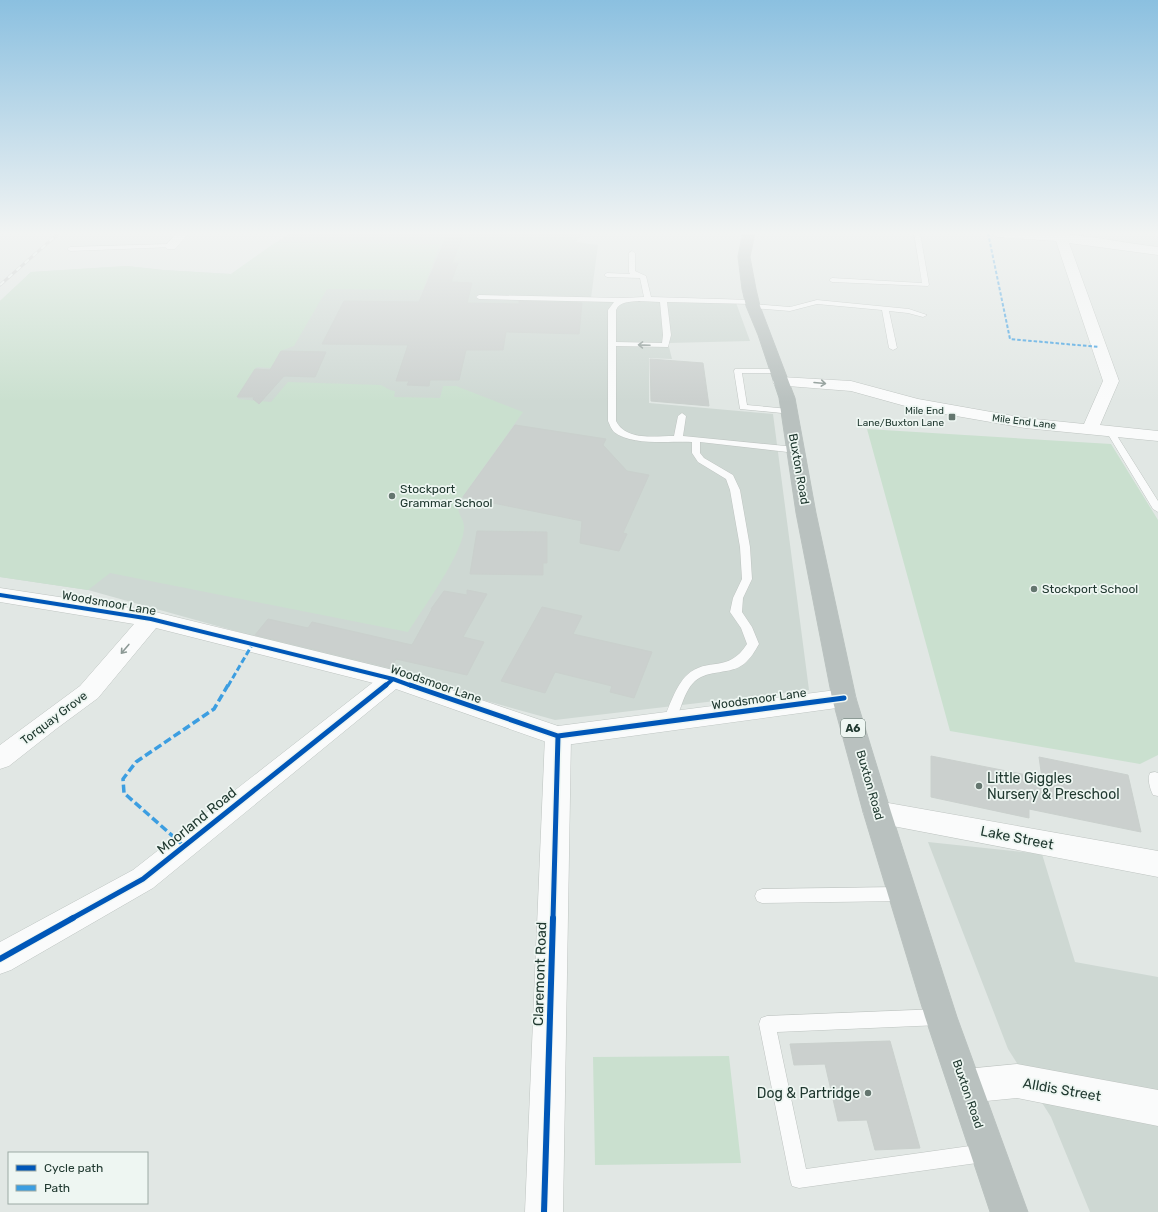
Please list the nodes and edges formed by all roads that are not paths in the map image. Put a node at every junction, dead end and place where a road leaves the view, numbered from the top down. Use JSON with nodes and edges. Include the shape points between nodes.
{"nodes":[{"id":1,"x":646,"y":290,"type":"edge"},
{"id":2,"x":750,"y":290,"type":"edge"},
{"id":3,"x":1079,"y":290,"type":"edge"},
{"id":4,"x":479,"y":297,"type":"dead end"},
{"id":5,"x":648,"y":299,"type":"junction"},
{"id":6,"x":624,"y":300,"type":"junction"},
{"id":7,"x":663,"y":300,"type":"junction"},
{"id":8,"x":753,"y":304,"type":"junction"},
{"id":9,"x":885,"y":308,"type":"junction"},
{"id":10,"x":923,"y":315,"type":"dead end"},
{"id":11,"x":612,"y":344,"type":"junction"},
{"id":12,"x":893,"y":348,"type":"dead end"},
{"id":13,"x":784,"y":391,"type":"junction"},
{"id":14,"x":682,"y":416,"type":"dead end"},
{"id":15,"x":1090,"y":429,"type":"junction"},
{"id":16,"x":1110,"y":431,"type":"junction"},
{"id":17,"x":1158,"y":436,"type":"edge"},
{"id":18,"x":678,"y":439,"type":"junction"},
{"id":19,"x":696,"y":439,"type":"junction"},
{"id":20,"x":796,"y":450,"type":"junction"},
{"id":21,"x":1158,"y":509,"type":"edge"},
{"id":22,"x":0,"y":595,"type":"edge"},
{"id":23,"x":150,"y":619,"type":"junction"},
{"id":24,"x":393,"y":679,"type":"junction"},
{"id":25,"x":844,"y":698,"type":"junction"},
{"id":26,"x":669,"y":722,"type":"junction"},
{"id":27,"x":558,"y":736,"type":"junction"},
{"id":28,"x":0,"y":759,"type":"edge"},
{"id":29,"x":1154,"y":777,"type":"dead end"},
{"id":30,"x":1158,"y":791,"type":"edge"},
{"id":31,"x":877,"y":812,"type":"junction"},
{"id":32,"x":1158,"y":864,"type":"edge"},
{"id":33,"x":902,"y":894,"type":"junction"},
{"id":34,"x":762,"y":896,"type":"dead end"},
{"id":35,"x":0,"y":959,"type":"edge"},
{"id":36,"x":941,"y":1017,"type":"junction"},
{"id":37,"x":966,"y":1086,"type":"junction"},
{"id":38,"x":1158,"y":1108,"type":"edge"},
{"id":39,"x":987,"y":1153,"type":"junction"},
{"id":40,"x":544,"y":1212,"type":"edge"},
{"id":41,"x":1009,"y":1212,"type":"edge"}],
"edges":[{"from":1,"to":5,"type":"lane"},
{"from":2,"to":8,"type":"highway","name":"Buxton Road","number":"A6"},
{"from":3,"to":15,"type":"street","via":[[1110,381]]},
{"from":4,"to":6,"type":"lane"},
{"from":5,"to":6,"type":"lane"},
{"from":5,"to":7,"type":"lane"},
{"from":6,"to":11,"type":"lane","via":[[615,304],[612,310]]},
{"from":7,"to":8,"type":"lane"},
{"from":7,"to":11,"type":"lane","one_way":true,"via":[[667,335],[665,345]]},
{"from":8,"to":9,"type":"lane","via":[[790,309],[817,302]]},
{"from":8,"to":13,"type":"highway","name":"Buxton Road","number":"A6"},
{"from":9,"to":10,"type":"lane","via":[[909,310]]},
{"from":9,"to":12,"type":"lane"},
{"from":11,"to":18,"type":"lane","via":[[612,421],[616,429],[627,436]]},
{"from":13,"to":13,"type":"lane","via":[[743,407],[738,371]]},
{"from":13,"to":15,"type":"street","name":"Mile End Lane","via":[[892,397],[966,414]]},
{"from":13,"to":20,"type":"highway","name":"Buxton Road","number":"A6"},
{"from":14,"to":18,"type":"lane"},
{"from":15,"to":16,"type":"street","name":"Mile End Lane"},
{"from":16,"to":17,"type":"street","name":"Mile End Lane"},
{"from":16,"to":21,"type":"lane"},
{"from":18,"to":19,"type":"lane"},
{"from":19,"to":20,"type":"lane"},
{"from":19,"to":26,"type":"lane","via":[[696,453],[701,460],[730,477],[735,490],[745,547],[746,579],[738,598],[736,612],[753,644],[748,654],[738,663],[704,671],[691,678]]},
{"from":20,"to":25,"type":"highway","name":"Buxton Road","number":"A6","via":[[806,513]]},
{"from":22,"to":23,"type":"street","name":"Woodsmoor Lane"},
{"from":23,"to":24,"type":"street","name":"Woodsmoor Lane"},
{"from":23,"to":28,"type":"street","name":"Torquay Grove","one_way":true,"via":[[89,692]]},
{"from":24,"to":27,"type":"street","name":"Woodsmoor Lane"},
{"from":24,"to":35,"type":"street","name":"Moorland Road","via":[[143,879]]},
{"from":25,"to":26,"type":"street","name":"Woodsmoor Lane"},
{"from":25,"to":31,"type":"highway","name":"Buxton Road","number":"A6"},
{"from":26,"to":27,"type":"street","name":"Woodsmoor Lane"},
{"from":27,"to":40,"type":"street","name":"Claremont Road"},
{"from":29,"to":30,"type":"lane"},
{"from":31,"to":32,"type":"street","name":"Lake Street"},
{"from":31,"to":33,"type":"highway","name":"Buxton Road","number":"A6"},
{"from":33,"to":34,"type":"lane"},
{"from":33,"to":36,"type":"highway","name":"Buxton Road","number":"A6"},
{"from":36,"to":37,"type":"highway","name":"Buxton Road","number":"A6"},
{"from":36,"to":39,"type":"lane","via":[[767,1024],[799,1179]]},
{"from":37,"to":38,"type":"street","name":"Alldis Street","via":[[1017,1081]]},
{"from":37,"to":39,"type":"highway","name":"Buxton Road","number":"A6"},
{"from":39,"to":41,"type":"highway","name":"Buxton Road","number":"A6"}]}
